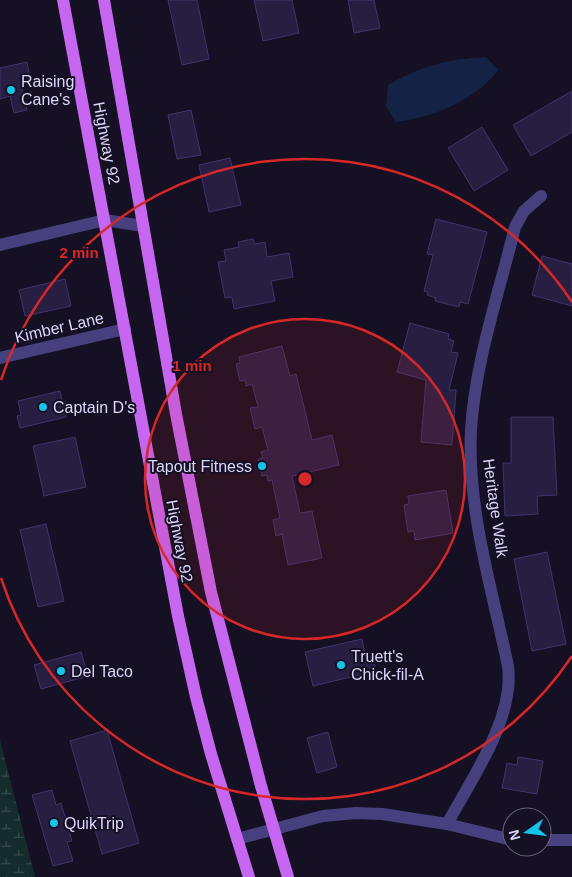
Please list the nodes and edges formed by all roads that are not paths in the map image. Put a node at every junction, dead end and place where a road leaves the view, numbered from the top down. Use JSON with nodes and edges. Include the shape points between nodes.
{"nodes":[{"id":1,"x":63,"y":0,"type":"edge"},
{"id":2,"x":104,"y":0,"type":"edge"},
{"id":3,"x":541,"y":196,"type":"dead end"},
{"id":4,"x":105,"y":220,"type":"junction"},
{"id":5,"x":143,"y":226,"type":"junction"},
{"id":6,"x":0,"y":245,"type":"edge"},
{"id":7,"x":125,"y":329,"type":"junction"},
{"id":8,"x":0,"y":358,"type":"edge"},
{"id":9,"x":447,"y":824,"type":"junction"},
{"id":10,"x":273,"y":828,"type":"junction"},
{"id":11,"x":502,"y":838,"type":"edge"},
{"id":12,"x":237,"y":839,"type":"junction"},
{"id":13,"x":552,"y":840,"type":"edge"},
{"id":14,"x":572,"y":840,"type":"edge"},
{"id":15,"x":249,"y":877,"type":"edge"},
{"id":16,"x":288,"y":877,"type":"edge"}],
"edges":[{"from":1,"to":4,"type":"main road","name":"Highway 92"},
{"from":2,"to":5,"type":"main road","name":"Highway 92"},
{"from":3,"to":9,"type":"street","name":"Heritage Walk","via":[[524,211],[516,227],[481,363],[471,430],[475,502],[510,690],[501,724]]},
{"from":4,"to":5,"type":"street"},
{"from":4,"to":6,"type":"street"},
{"from":4,"to":7,"type":"main road","name":"Highway 92"},
{"from":5,"to":10,"type":"main road","name":"Highway 92","via":[[211,592]]},
{"from":7,"to":8,"type":"street","name":"Kimber Lane"},
{"from":7,"to":12,"type":"main road","name":"Highway 92","via":[[196,697]]},
{"from":9,"to":10,"type":"street","via":[[356,813],[323,816]]},
{"from":9,"to":11,"type":"street"},
{"from":10,"to":12,"type":"street"},
{"from":10,"to":16,"type":"main road","name":"Highway 92"},
{"from":12,"to":15,"type":"main road","name":"Highway 92"},
{"from":13,"to":14,"type":"street"}]}
